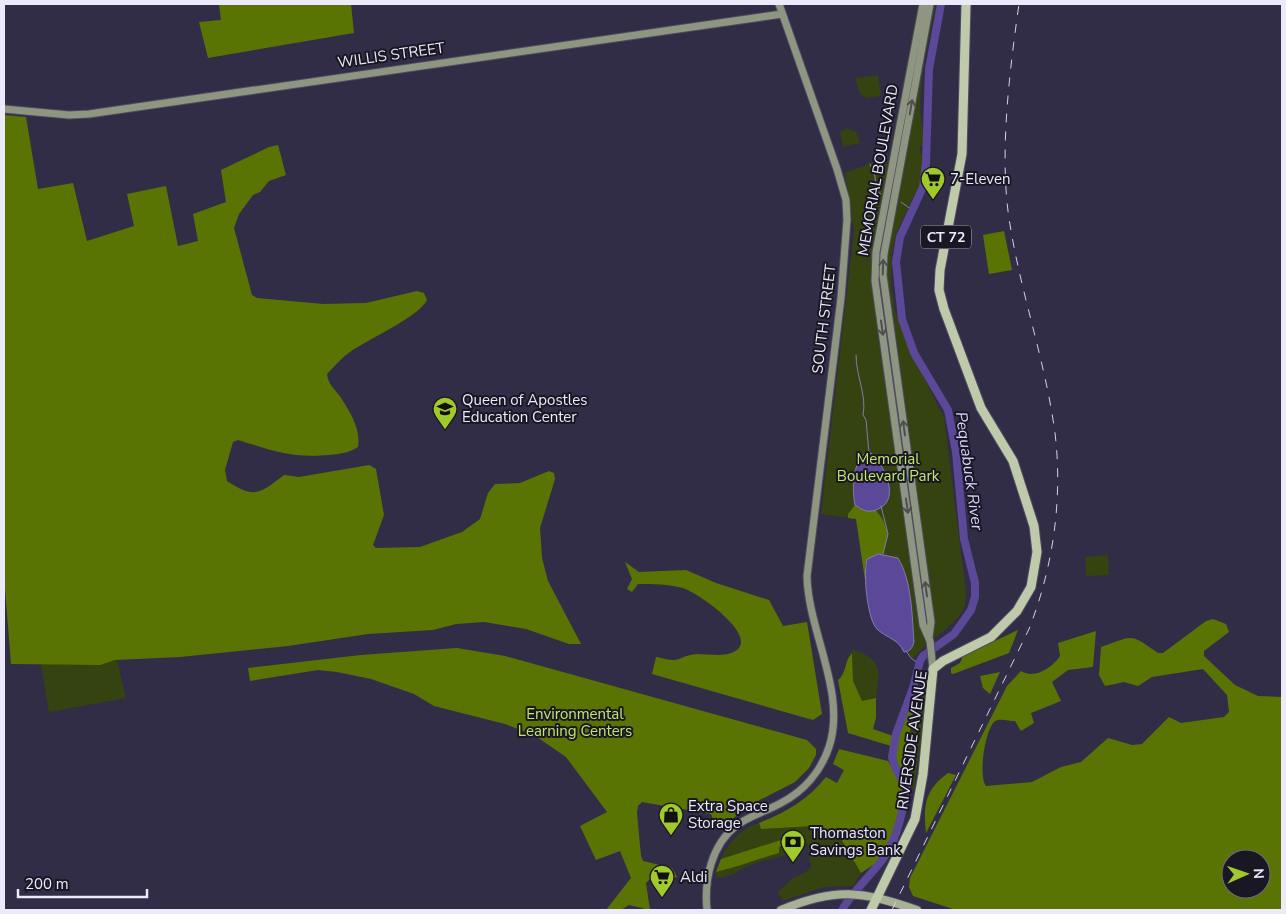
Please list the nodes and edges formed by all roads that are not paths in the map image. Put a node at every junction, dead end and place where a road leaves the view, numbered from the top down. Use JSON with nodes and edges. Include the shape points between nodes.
{"nodes":[{"id":1,"x":779,"y":4,"type":"edge"},
{"id":2,"x":923,"y":4,"type":"edge"},
{"id":3,"x":930,"y":4,"type":"edge"},
{"id":4,"x":966,"y":4,"type":"edge"},
{"id":5,"x":782,"y":14,"type":"junction"},
{"id":6,"x":4,"y":109,"type":"edge"},
{"id":7,"x":929,"y":639,"type":"junction"},
{"id":8,"x":934,"y":669,"type":"junction"},
{"id":9,"x":878,"y":898,"type":"junction"},
{"id":10,"x":707,"y":910,"type":"edge"},
{"id":11,"x":781,"y":910,"type":"edge"},
{"id":12,"x":871,"y":910,"type":"edge"},
{"id":13,"x":917,"y":910,"type":"edge"}],
"edges":[{"from":1,"to":5,"type":"main road","name":"SOUTH STREET"},
{"from":2,"to":7,"type":"main road","name":"MEMORIAL BOULEVARD","one_way":true,"via":[[878,243],[875,280],[922,618]]},
{"from":7,"to":3,"type":"main road","name":"MEMORIAL BOULEVARD","one_way":true,"via":[[931,622],[883,275],[884,254]]},
{"from":4,"to":8,"type":"highway","name":"RIVERSIDE AVENUE","number":"CT 72","via":[[962,154],[939,290],[981,408],[1014,461],[1034,526],[1036,562],[1027,596],[1003,626],[991,637],[943,661]]},
{"from":5,"to":6,"type":"main road","name":"WILLIS STREET","via":[[88,114]]},
{"from":5,"to":10,"type":"main road","name":"SOUTH STREET","via":[[846,200],[841,298],[807,576],[809,601],[834,716],[830,745],[809,782],[781,804],[736,826],[720,844],[707,877]]},
{"from":7,"to":8,"type":"main road","name":"MEMORIAL BOULEVARD"},
{"from":8,"to":9,"type":"highway","name":"RIVERSIDE AVENUE","via":[[919,804],[915,820]]},
{"from":9,"to":11,"type":"main road","via":[[828,894]]},
{"from":9,"to":12,"type":"highway","name":"RIVERSIDE AVENUE"},
{"from":9,"to":13,"type":"main road"}]}
